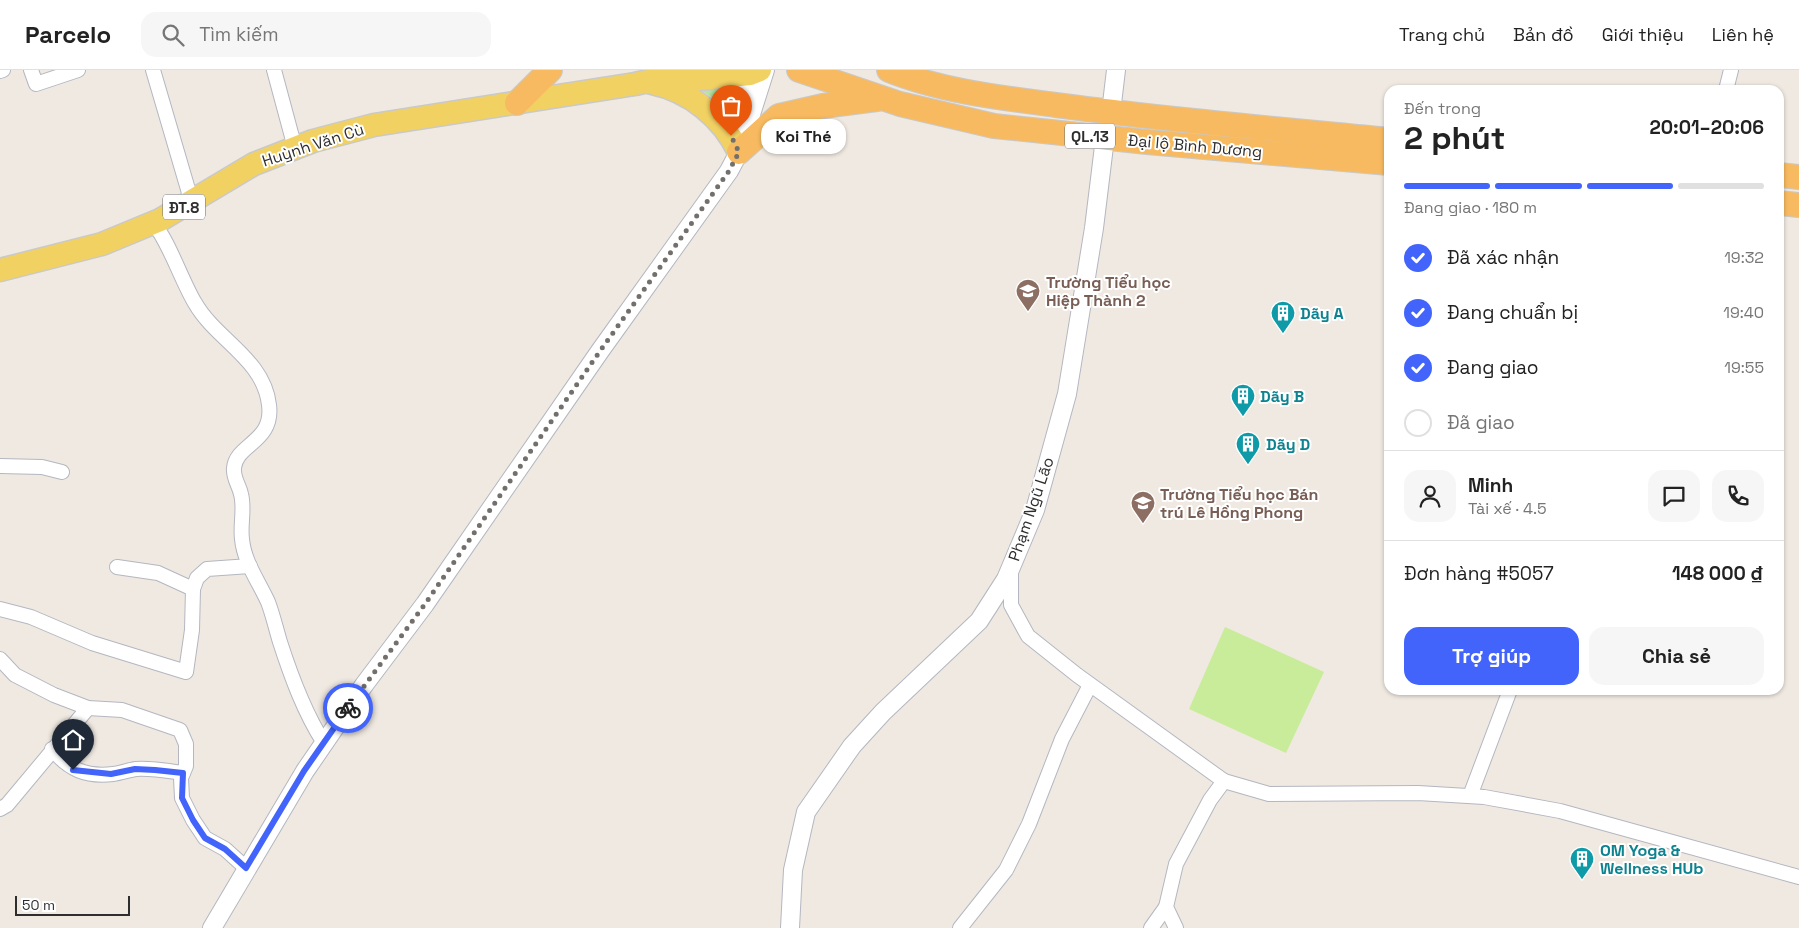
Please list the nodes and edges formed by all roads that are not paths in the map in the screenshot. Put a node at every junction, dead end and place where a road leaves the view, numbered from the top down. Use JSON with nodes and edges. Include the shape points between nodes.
{"nodes":[{"id":1,"x":32,"y":70,"type":"edge"},
{"id":2,"x":78,"y":70,"type":"edge"},
{"id":3,"x":152,"y":70,"type":"edge"},
{"id":4,"x":274,"y":70,"type":"edge"},
{"id":5,"x":550,"y":70,"type":"edge"},
{"id":6,"x":697,"y":70,"type":"edge"},
{"id":7,"x":799,"y":70,"type":"edge"},
{"id":8,"x":1116,"y":70,"type":"edge"},
{"id":9,"x":1731,"y":70,"type":"edge"},
{"id":10,"x":754,"y":71,"type":"edge"},
{"id":11,"x":897,"y":72,"type":"edge"},
{"id":12,"x":646,"y":82,"type":"junction"},
{"id":13,"x":1727,"y":85,"type":"edge"},
{"id":14,"x":884,"y":98,"type":"junction"},
{"id":15,"x":517,"y":102,"type":"junction"},
{"id":16,"x":1111,"y":112,"type":"junction"},
{"id":17,"x":1105,"y":138,"type":"junction"},
{"id":18,"x":1384,"y":139,"type":"edge"},
{"id":19,"x":295,"y":148,"type":"junction"},
{"id":20,"x":739,"y":152,"type":"junction"},
{"id":21,"x":1384,"y":162,"type":"edge"},
{"id":22,"x":1784,"y":176,"type":"edge"},
{"id":23,"x":1799,"y":177,"type":"edge"},
{"id":24,"x":192,"y":203,"type":"junction"},
{"id":25,"x":1784,"y":204,"type":"edge"},
{"id":26,"x":1799,"y":205,"type":"edge"},
{"id":27,"x":153,"y":223,"type":"junction"},
{"id":28,"x":0,"y":270,"type":"edge"},
{"id":29,"x":0,"y":466,"type":"edge"},
{"id":30,"x":62,"y":472,"type":"dead end"},
{"id":31,"x":117,"y":566,"type":"dead end"},
{"id":32,"x":250,"y":566,"type":"junction"},
{"id":33,"x":1012,"y":567,"type":"junction"},
{"id":34,"x":193,"y":589,"type":"junction"},
{"id":35,"x":0,"y":609,"type":"edge"},
{"id":36,"x":0,"y":659,"type":"edge"},
{"id":37,"x":1090,"y":684,"type":"junction"},
{"id":38,"x":1508,"y":695,"type":"edge"},
{"id":39,"x":88,"y":708,"type":"junction"},
{"id":40,"x":324,"y":743,"type":"junction"},
{"id":41,"x":52,"y":749,"type":"junction"},
{"id":42,"x":183,"y":773,"type":"junction"},
{"id":43,"x":1224,"y":781,"type":"junction"},
{"id":44,"x":1470,"y":796,"type":"junction"},
{"id":45,"x":0,"y":809,"type":"edge"},
{"id":46,"x":246,"y":868,"type":"junction"},
{"id":47,"x":1799,"y":877,"type":"edge"},
{"id":48,"x":1166,"y":907,"type":"junction"},
{"id":49,"x":212,"y":928,"type":"edge"},
{"id":50,"x":790,"y":928,"type":"edge"},
{"id":51,"x":960,"y":928,"type":"edge"},
{"id":52,"x":1151,"y":928,"type":"edge"},
{"id":53,"x":1176,"y":928,"type":"edge"}],
"edges":[{"from":1,"to":2,"type":"street","via":[[36,84]]},
{"from":3,"to":24,"type":"street"},
{"from":4,"to":19,"type":"street"},
{"from":5,"to":15,"type":"highway"},
{"from":6,"to":12,"type":"main road"},
{"from":7,"to":14,"type":"highway","name":"Đại lộ Bình Dương","number":"QL.13"},
{"from":8,"to":16,"type":"street"},
{"from":9,"to":13,"type":"street"},
{"from":10,"to":12,"type":"main road","via":[[698,80]]},
{"from":10,"to":20,"type":"street"},
{"from":11,"to":16,"type":"highway","name":"Đại lộ Bình Dương","number":"QL.13","via":[[995,97]]},
{"from":12,"to":15,"type":"main road","name":"Huỳnh Văn Cù","number":"ĐT.8"},
{"from":12,"to":20,"type":"main road","via":[[683,93],[719,120]]},
{"from":14,"to":17,"type":"highway","name":"Đại lộ Bình Dương","number":"QL.13","via":[[994,126]]},
{"from":14,"to":20,"type":"highway","via":[[778,116]]},
{"from":15,"to":19,"type":"main road","name":"Huỳnh Văn Cù","number":"ĐT.8","via":[[374,125]]},
{"from":16,"to":18,"type":"highway","name":"Đại lộ Bình Dương","number":"QL.13"},
{"from":17,"to":21,"type":"highway","name":"Đại lộ Bình Dương","number":"QL.13"},
{"from":17,"to":33,"type":"street","name":"Phạm Ngũ Lão","via":[[1067,394],[1035,510]]},
{"from":19,"to":24,"type":"main road","name":"Huỳnh Văn Cù","number":"ĐT.8","via":[[254,164]]},
{"from":20,"to":40,"type":"street","via":[[729,171],[425,604]]},
{"from":22,"to":23,"type":"highway"},
{"from":24,"to":27,"type":"main road","name":"Huỳnh Văn Cù","number":"ĐT.8"},
{"from":25,"to":26,"type":"highway"},
{"from":27,"to":28,"type":"main road","name":"Huỳnh Văn Cù","number":"ĐT.8","via":[[102,244]]},
{"from":27,"to":32,"type":"street","via":[[196,305],[254,367],[263,382],[269,405],[265,431],[238,457],[234,466],[241,495],[242,540]]},
{"from":29,"to":30,"type":"street","via":[[42,467]]},
{"from":31,"to":34,"type":"street","via":[[158,573]]},
{"from":32,"to":34,"type":"street","via":[[208,569],[197,578]]},
{"from":32,"to":40,"type":"street","via":[[268,603],[297,689]]},
{"from":33,"to":37,"type":"street","via":[[1011,605],[1028,636]]},
{"from":33,"to":50,"type":"street","name":"Phạm Ngũ Lão","via":[[979,621],[852,746],[806,812],[793,870]]},
{"from":34,"to":35,"type":"street","via":[[186,672],[92,643],[31,616]]},
{"from":36,"to":39,"type":"street","via":[[15,675],[54,696]]},
{"from":37,"to":43,"type":"street"},
{"from":37,"to":51,"type":"street","via":[[1062,739],[1029,824],[1006,870]]},
{"from":38,"to":44,"type":"street"},
{"from":39,"to":41,"type":"street"},
{"from":39,"to":42,"type":"street","via":[[122,710],[180,730],[186,744]]},
{"from":40,"to":46,"type":"street"},
{"from":41,"to":42,"type":"street","via":[[73,770],[111,774],[135,769]]},
{"from":41,"to":45,"type":"street","via":[[7,805]]},
{"from":42,"to":46,"type":"street","via":[[182,798],[193,820],[205,838],[225,849]]},
{"from":43,"to":44,"type":"street","via":[[1269,794]]},
{"from":43,"to":48,"type":"street","via":[[1210,800],[1176,864]]},
{"from":44,"to":47,"type":"street","via":[[1560,812]]},
{"from":46,"to":49,"type":"street"},
{"from":48,"to":52,"type":"street"},
{"from":48,"to":53,"type":"street"}]}
